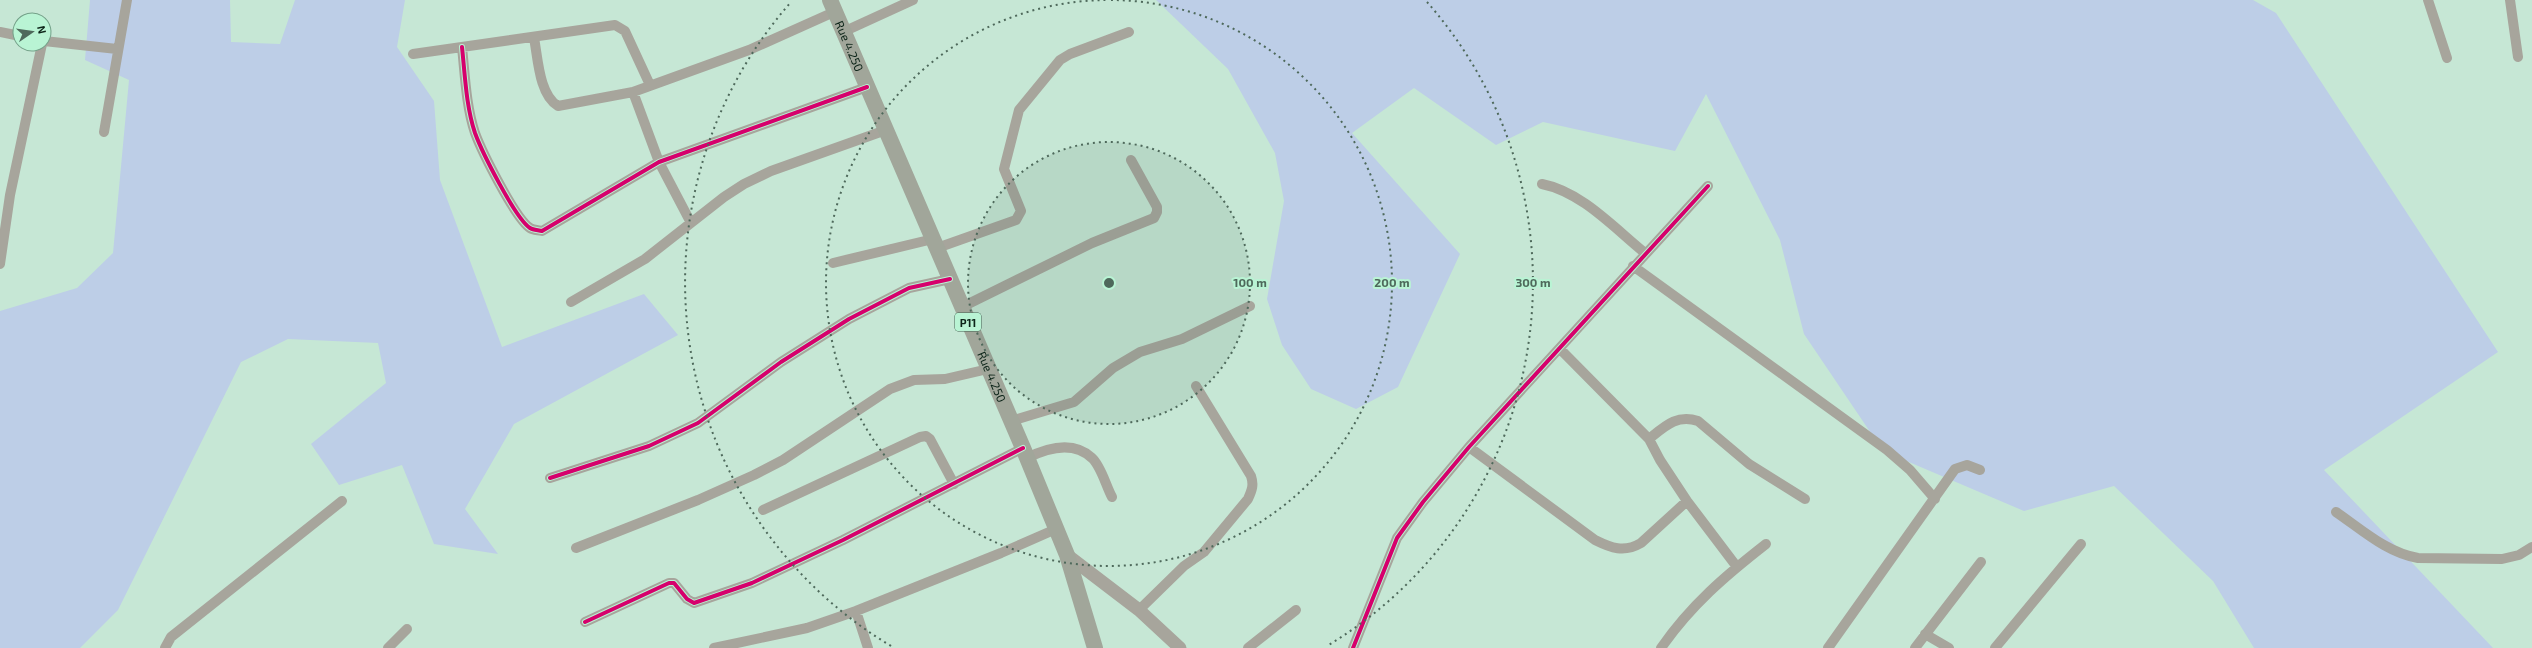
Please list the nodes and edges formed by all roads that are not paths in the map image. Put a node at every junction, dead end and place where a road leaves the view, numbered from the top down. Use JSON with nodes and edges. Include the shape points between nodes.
{"nodes":[{"id":1,"x":127,"y":0,"type":"edge"},
{"id":2,"x":912,"y":0,"type":"edge"},
{"id":3,"x":2428,"y":0,"type":"edge"},
{"id":4,"x":2510,"y":0,"type":"edge"},
{"id":5,"x":832,"y":6,"type":"edge"},
{"id":6,"x":0,"y":32,"type":"edge"},
{"id":7,"x":843,"y":32,"type":"junction"},
{"id":8,"x":1129,"y":32,"type":"dead end"},
{"id":9,"x":12,"y":34,"type":"edge"},
{"id":10,"x":534,"y":38,"type":"junction"},
{"id":11,"x":52,"y":42,"type":"edge"},
{"id":12,"x":462,"y":47,"type":"junction"},
{"id":13,"x":117,"y":49,"type":"junction"},
{"id":14,"x":40,"y":52,"type":"edge"},
{"id":15,"x":413,"y":54,"type":"dead end"},
{"id":16,"x":2518,"y":57,"type":"dead end"},
{"id":17,"x":2447,"y":58,"type":"dead end"},
{"id":18,"x":650,"y":85,"type":"junction"},
{"id":19,"x":867,"y":87,"type":"junction"},
{"id":20,"x":633,"y":92,"type":"junction"},
{"id":21,"x":886,"y":130,"type":"junction"},
{"id":22,"x":104,"y":132,"type":"dead end"},
{"id":23,"x":1131,"y":160,"type":"dead end"},
{"id":24,"x":659,"y":162,"type":"junction"},
{"id":25,"x":1542,"y":184,"type":"dead end"},
{"id":26,"x":1708,"y":186,"type":"dead end"},
{"id":27,"x":691,"y":223,"type":"junction"},
{"id":28,"x":935,"y":243,"type":"junction"},
{"id":29,"x":1645,"y":253,"type":"junction"},
{"id":30,"x":833,"y":263,"type":"dead end"},
{"id":31,"x":0,"y":264,"type":"edge"},
{"id":32,"x":1633,"y":266,"type":"junction"},
{"id":33,"x":950,"y":279,"type":"junction"},
{"id":34,"x":571,"y":302,"type":"dead end"},
{"id":35,"x":962,"y":306,"type":"junction"},
{"id":36,"x":1250,"y":306,"type":"dead end"},
{"id":37,"x":1560,"y":349,"type":"junction"},
{"id":38,"x":988,"y":369,"type":"junction"},
{"id":39,"x":1196,"y":386,"type":"dead end"},
{"id":40,"x":1011,"y":421,"type":"junction"},
{"id":41,"x":1649,"y":439,"type":"junction"},
{"id":42,"x":1469,"y":447,"type":"junction"},
{"id":43,"x":1025,"y":453,"type":"junction"},
{"id":44,"x":1980,"y":470,"type":"dead end"},
{"id":45,"x":550,"y":478,"type":"dead end"},
{"id":46,"x":954,"y":484,"type":"junction"},
{"id":47,"x":1112,"y":497,"type":"dead end"},
{"id":48,"x":1805,"y":499,"type":"dead end"},
{"id":49,"x":1935,"y":499,"type":"junction"},
{"id":50,"x":342,"y":501,"type":"dead end"},
{"id":51,"x":1688,"y":501,"type":"junction"},
{"id":52,"x":763,"y":510,"type":"dead end"},
{"id":53,"x":2336,"y":512,"type":"dead end"},
{"id":54,"x":1056,"y":528,"type":"junction"},
{"id":55,"x":1766,"y":544,"type":"dead end"},
{"id":56,"x":2081,"y":544,"type":"dead end"},
{"id":57,"x":2532,"y":546,"type":"edge"},
{"id":58,"x":576,"y":548,"type":"dead end"},
{"id":59,"x":1067,"y":555,"type":"junction"},
{"id":60,"x":1981,"y":562,"type":"dead end"},
{"id":61,"x":1737,"y":567,"type":"junction"},
{"id":62,"x":1139,"y":610,"type":"junction"},
{"id":63,"x":1296,"y":610,"type":"dead end"},
{"id":64,"x":856,"y":611,"type":"junction"},
{"id":65,"x":586,"y":622,"type":"dead end"},
{"id":66,"x":407,"y":629,"type":"dead end"},
{"id":67,"x":1925,"y":634,"type":"junction"},
{"id":68,"x":165,"y":648,"type":"edge"},
{"id":69,"x":388,"y":648,"type":"edge"},
{"id":70,"x":714,"y":648,"type":"edge"},
{"id":71,"x":868,"y":648,"type":"edge"},
{"id":72,"x":1095,"y":648,"type":"edge"},
{"id":73,"x":1180,"y":648,"type":"edge"},
{"id":74,"x":1248,"y":648,"type":"edge"},
{"id":75,"x":1353,"y":648,"type":"edge"},
{"id":76,"x":1661,"y":648,"type":"edge"},
{"id":77,"x":1828,"y":648,"type":"edge"},
{"id":78,"x":1915,"y":648,"type":"edge"},
{"id":79,"x":1949,"y":648,"type":"edge"},
{"id":80,"x":1995,"y":648,"type":"edge"}],
"edges":[{"from":1,"to":13,"type":"street"},
{"from":2,"to":7,"type":"street"},
{"from":3,"to":17,"type":"street"},
{"from":4,"to":16,"type":"street"},
{"from":5,"to":7,"type":"main road","name":"Rue 4.250","number":"P11"},
{"from":5,"to":18,"type":"street","via":[[749,50]]},
{"from":6,"to":9,"type":"street"},
{"from":7,"to":19,"type":"main road","name":"Rue 4.250","number":"P11"},
{"from":8,"to":28,"type":"street","via":[[1060,60],[1018,110],[1004,169],[1021,211],[1020,216],[1016,220]]},
{"from":10,"to":12,"type":"street"},
{"from":10,"to":18,"type":"street","via":[[615,24],[621,27]]},
{"from":10,"to":20,"type":"street","via":[[546,92],[551,102],[558,106]]},
{"from":11,"to":13,"type":"street"},
{"from":12,"to":15,"type":"street"},
{"from":12,"to":24,"type":"street","via":[[475,133],[505,191],[525,223],[532,229],[542,231]]},
{"from":13,"to":22,"type":"street"},
{"from":14,"to":31,"type":"street","via":[[10,195]]},
{"from":18,"to":20,"type":"street"},
{"from":19,"to":21,"type":"main road","name":"Rue 4.250","number":"P11"},
{"from":19,"to":24,"type":"street"},
{"from":20,"to":24,"type":"street"},
{"from":21,"to":27,"type":"street","via":[[744,184]]},
{"from":21,"to":28,"type":"main road","name":"Rue 4.250","number":"P11"},
{"from":23,"to":35,"type":"street","via":[[1157,207],[1158,212],[1154,218],[1092,243]]},
{"from":24,"to":27,"type":"street"},
{"from":25,"to":29,"type":"street","via":[[1558,187],[1578,198]]},
{"from":26,"to":29,"type":"street"},
{"from":27,"to":34,"type":"street","via":[[645,259]]},
{"from":28,"to":30,"type":"street"},
{"from":28,"to":33,"type":"main road","name":"Rue 4.250","number":"P11"},
{"from":29,"to":32,"type":"street"},
{"from":32,"to":37,"type":"street"},
{"from":32,"to":49,"type":"street","via":[[1887,450],[1910,470]]},
{"from":33,"to":35,"type":"main road","name":"Rue 4.250","number":"P11"},
{"from":33,"to":45,"type":"street","via":[[909,288],[849,319],[781,362],[698,423],[649,446]]},
{"from":35,"to":38,"type":"main road","name":"Rue 4.250","number":"P11"},
{"from":36,"to":40,"type":"street","via":[[1182,339],[1140,352],[1113,368],[1074,402]]},
{"from":37,"to":41,"type":"street"},
{"from":37,"to":42,"type":"street"},
{"from":38,"to":40,"type":"main road","name":"Rue 4.250","number":"P11"},
{"from":38,"to":58,"type":"street","via":[[945,379],[914,380],[890,389],[783,460],[754,475]]},
{"from":39,"to":62,"type":"street","via":[[1251,476],[1252,491],[1204,552],[1184,566]]},
{"from":40,"to":43,"type":"main road","name":"Rue 4.250","number":"P11"},
{"from":41,"to":48,"type":"street","via":[[1678,418],[1687,417],[1698,421],[1750,464]]},
{"from":41,"to":51,"type":"street"},
{"from":42,"to":51,"type":"street","via":[[1595,540],[1612,549],[1634,548],[1641,544]]},
{"from":42,"to":75,"type":"street","via":[[1397,538]]},
{"from":43,"to":46,"type":"street"},
{"from":43,"to":47,"type":"street","via":[[1062,447],[1081,451],[1092,458]]},
{"from":43,"to":54,"type":"main road","name":"Rue 4.250","number":"P11"},
{"from":44,"to":49,"type":"street","via":[[1960,466],[1955,469]]},
{"from":46,"to":52,"type":"street","via":[[926,436]]},
{"from":46,"to":65,"type":"street","via":[[752,583],[694,603],[687,599],[674,583],[669,583]]},
{"from":49,"to":77,"type":"street"},
{"from":50,"to":68,"type":"street","via":[[171,637]]},
{"from":51,"to":61,"type":"street"},
{"from":53,"to":57,"type":"street","via":[[2404,556],[2502,559],[2519,555]]},
{"from":54,"to":59,"type":"main road","name":"Rue 4.250","number":"P11"},
{"from":54,"to":64,"type":"street","via":[[1001,553]]},
{"from":55,"to":61,"type":"street"},
{"from":56,"to":80,"type":"street"},
{"from":59,"to":62,"type":"street"},
{"from":59,"to":72,"type":"main road","name":"Rue 4.250","number":"P11"},
{"from":60,"to":67,"type":"street"},
{"from":61,"to":76,"type":"street","via":[[1706,592]]},
{"from":62,"to":73,"type":"street"},
{"from":63,"to":74,"type":"street"},
{"from":64,"to":70,"type":"street","via":[[807,628]]},
{"from":64,"to":71,"type":"street"},
{"from":66,"to":69,"type":"street"},
{"from":67,"to":78,"type":"street"},
{"from":67,"to":79,"type":"street"}]}
